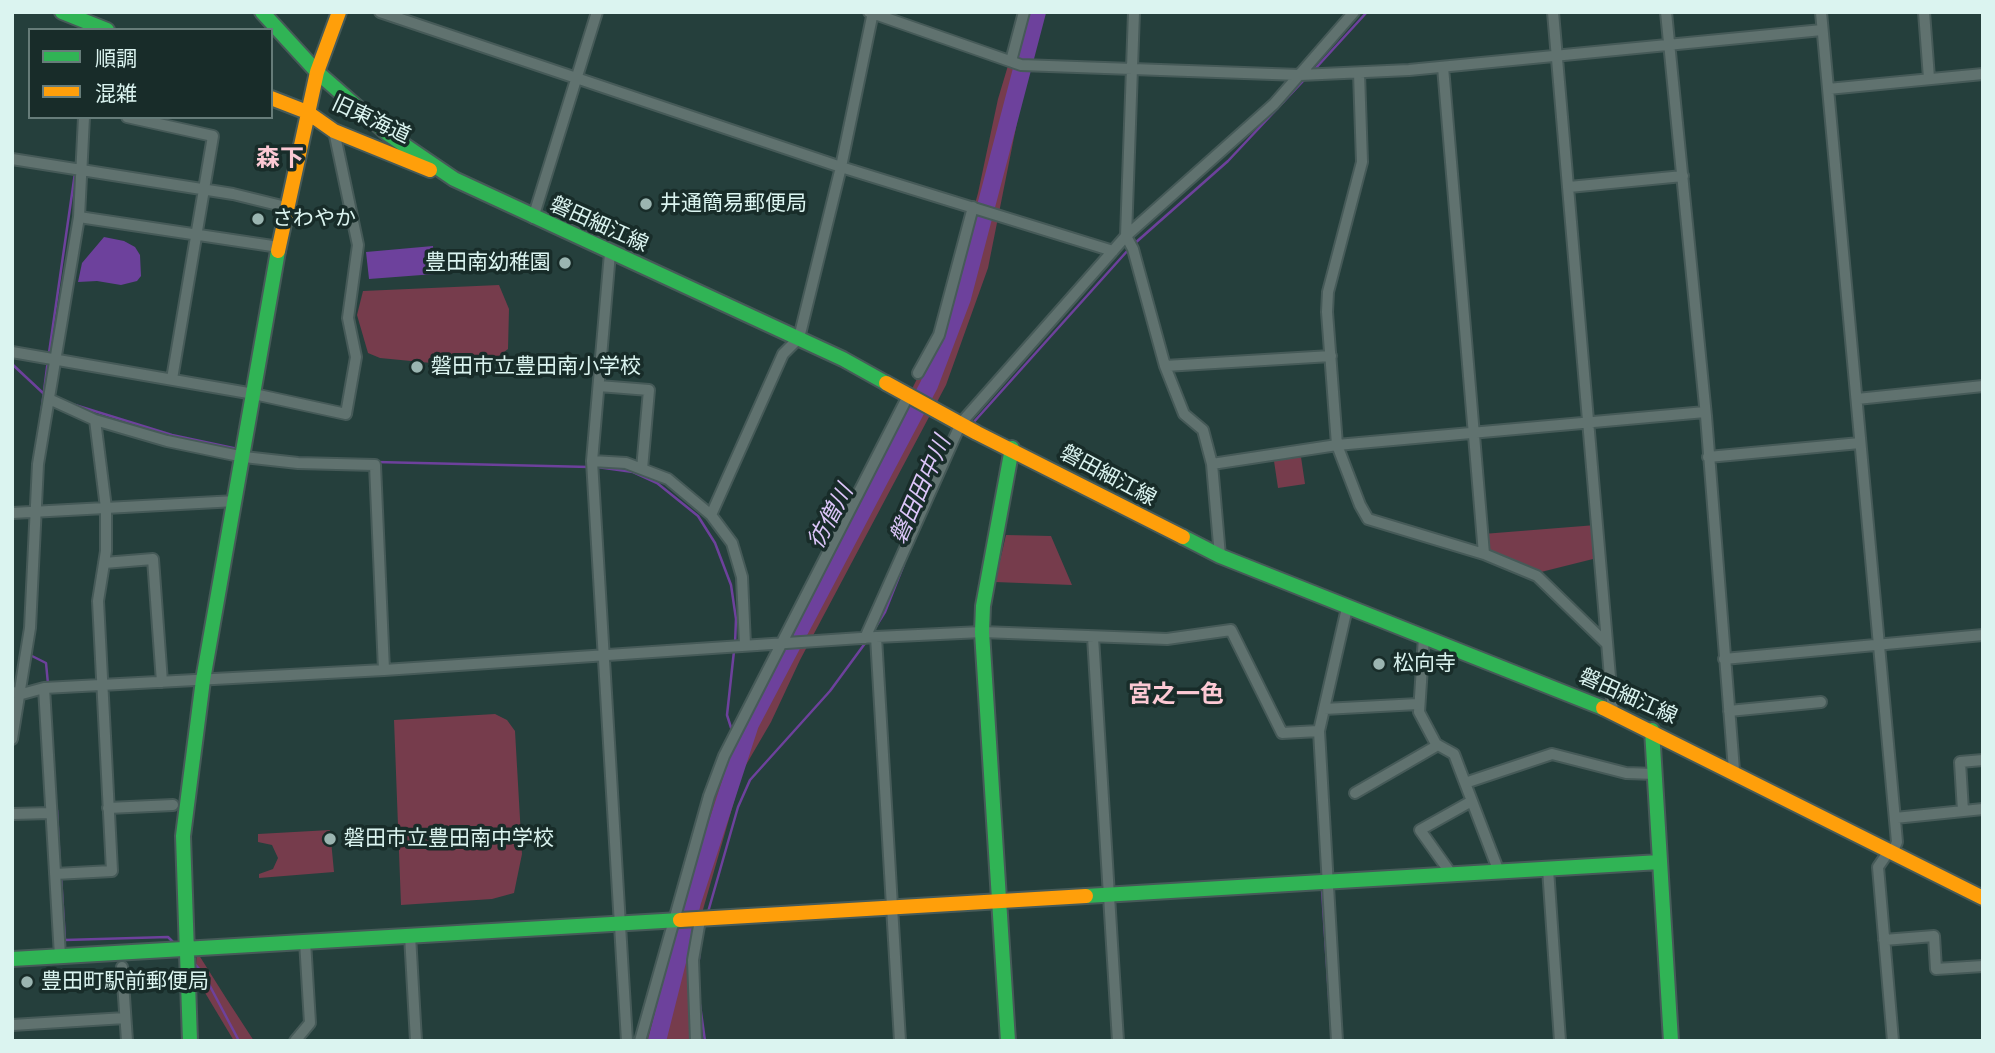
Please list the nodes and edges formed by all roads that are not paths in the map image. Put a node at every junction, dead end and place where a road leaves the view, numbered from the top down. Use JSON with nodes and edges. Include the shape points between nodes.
{"nodes":[{"id":1,"x":62,"y":12,"type":"edge"},
{"id":2,"x":262,"y":12,"type":"edge"},
{"id":3,"x":339,"y":12,"type":"edge"},
{"id":4,"x":380,"y":12,"type":"edge"},
{"id":5,"x":597,"y":12,"type":"edge"},
{"id":6,"x":1024,"y":12,"type":"edge"},
{"id":7,"x":1134,"y":12,"type":"edge"},
{"id":8,"x":1354,"y":12,"type":"edge"},
{"id":9,"x":1553,"y":12,"type":"edge"},
{"id":10,"x":1666,"y":12,"type":"edge"},
{"id":11,"x":1821,"y":12,"type":"edge"},
{"id":12,"x":1924,"y":12,"type":"edge"},
{"id":13,"x":872,"y":13,"type":"edge"},
{"id":14,"x":99,"y":24,"type":"edge"},
{"id":15,"x":1822,"y":30,"type":"junction"},
{"id":16,"x":1669,"y":44,"type":"junction"},
{"id":17,"x":1557,"y":55,"type":"junction"},
{"id":18,"x":1016,"y":63,"type":"junction"},
{"id":19,"x":1443,"y":67,"type":"junction"},
{"id":20,"x":1132,"y":71,"type":"junction"},
{"id":21,"x":317,"y":72,"type":"junction"},
{"id":22,"x":1359,"y":73,"type":"junction"},
{"id":23,"x":1983,"y":74,"type":"edge"},
{"id":24,"x":1300,"y":75,"type":"junction"},
{"id":25,"x":1929,"y":78,"type":"junction"},
{"id":26,"x":576,"y":80,"type":"junction"},
{"id":27,"x":1828,"y":89,"type":"junction"},
{"id":28,"x":273,"y":99,"type":"edge"},
{"id":29,"x":307,"y":112,"type":"junction"},
{"id":30,"x":84,"y":119,"type":"edge"},
{"id":31,"x":136,"y":119,"type":"edge"},
{"id":32,"x":334,"y":131,"type":"junction"},
{"id":33,"x":12,"y":159,"type":"edge"},
{"id":34,"x":841,"y":167,"type":"junction"},
{"id":35,"x":82,"y":171,"type":"junction"},
{"id":36,"x":1684,"y":176,"type":"junction"},
{"id":37,"x":454,"y":180,"type":"junction"},
{"id":38,"x":1569,"y":187,"type":"junction"},
{"id":39,"x":204,"y":190,"type":"junction"},
{"id":40,"x":286,"y":207,"type":"junction"},
{"id":41,"x":973,"y":208,"type":"junction"},
{"id":42,"x":79,"y":217,"type":"junction"},
{"id":43,"x":533,"y":218,"type":"junction"},
{"id":44,"x":196,"y":235,"type":"junction"},
{"id":45,"x":1126,"y":236,"type":"junction"},
{"id":46,"x":279,"y":247,"type":"junction"},
{"id":47,"x":1113,"y":251,"type":"junction"},
{"id":48,"x":610,"y":253,"type":"junction"},
{"id":49,"x":799,"y":338,"type":"junction"},
{"id":50,"x":12,"y":352,"type":"edge"},
{"id":51,"x":1331,"y":356,"type":"junction"},
{"id":52,"x":56,"y":359,"type":"junction"},
{"id":53,"x":1165,"y":366,"type":"junction"},
{"id":54,"x":918,"y":373,"type":"dead end"},
{"id":55,"x":172,"y":379,"type":"junction"},
{"id":56,"x":599,"y":386,"type":"junction"},
{"id":57,"x":1983,"y":386,"type":"edge"},
{"id":58,"x":254,"y":394,"type":"junction"},
{"id":59,"x":909,"y":394,"type":"junction"},
{"id":60,"x":49,"y":399,"type":"junction"},
{"id":61,"x":1857,"y":399,"type":"junction"},
{"id":62,"x":1705,"y":412,"type":"junction"},
{"id":63,"x":95,"y":420,"type":"junction"},
{"id":64,"x":961,"y":423,"type":"junction"},
{"id":65,"x":1587,"y":423,"type":"junction"},
{"id":66,"x":1475,"y":432,"type":"junction"},
{"id":67,"x":1860,"y":443,"type":"junction"},
{"id":68,"x":1337,"y":445,"type":"junction"},
{"id":69,"x":1012,"y":448,"type":"junction"},
{"id":70,"x":244,"y":457,"type":"junction"},
{"id":71,"x":1708,"y":457,"type":"junction"},
{"id":72,"x":592,"y":461,"type":"junction"},
{"id":73,"x":1212,"y":464,"type":"junction"},
{"id":74,"x":642,"y":469,"type":"junction"},
{"id":75,"x":236,"y":501,"type":"junction"},
{"id":76,"x":106,"y":508,"type":"junction"},
{"id":77,"x":12,"y":513,"type":"edge"},
{"id":78,"x":36,"y":513,"type":"junction"},
{"id":79,"x":711,"y":515,"type":"junction"},
{"id":80,"x":1484,"y":554,"type":"junction"},
{"id":81,"x":1220,"y":556,"type":"junction"},
{"id":82,"x":104,"y":563,"type":"junction"},
{"id":83,"x":1347,"y":608,"type":"junction"},
{"id":84,"x":982,"y":632,"type":"junction"},
{"id":85,"x":1983,"y":635,"type":"edge"},
{"id":86,"x":870,"y":637,"type":"junction"},
{"id":87,"x":1093,"y":637,"type":"junction"},
{"id":88,"x":1424,"y":637,"type":"junction"},
{"id":89,"x":784,"y":643,"type":"junction"},
{"id":90,"x":745,"y":645,"type":"junction"},
{"id":91,"x":1607,"y":645,"type":"junction"},
{"id":92,"x":1878,"y":645,"type":"junction"},
{"id":93,"x":602,"y":654,"type":"junction"},
{"id":94,"x":1724,"y":659,"type":"junction"},
{"id":95,"x":384,"y":670,"type":"junction"},
{"id":96,"x":203,"y":680,"type":"junction"},
{"id":97,"x":162,"y":682,"type":"junction"},
{"id":98,"x":100,"y":685,"type":"junction"},
{"id":99,"x":44,"y":688,"type":"junction"},
{"id":100,"x":17,"y":693,"type":"edge"},
{"id":101,"x":1821,"y":702,"type":"dead end"},
{"id":102,"x":1418,"y":704,"type":"junction"},
{"id":103,"x":1324,"y":709,"type":"junction"},
{"id":104,"x":1729,"y":711,"type":"junction"},
{"id":105,"x":1613,"y":712,"type":"junction"},
{"id":106,"x":1652,"y":730,"type":"junction"},
{"id":107,"x":1319,"y":732,"type":"junction"},
{"id":108,"x":12,"y":739,"type":"edge"},
{"id":109,"x":1438,"y":745,"type":"junction"},
{"id":110,"x":1983,"y":760,"type":"edge"},
{"id":111,"x":1734,"y":770,"type":"junction"},
{"id":112,"x":1655,"y":774,"type":"junction"},
{"id":113,"x":1465,"y":783,"type":"junction"},
{"id":114,"x":1355,"y":793,"type":"dead end"},
{"id":115,"x":1470,"y":802,"type":"junction"},
{"id":116,"x":173,"y":805,"type":"dead end"},
{"id":117,"x":108,"y":808,"type":"junction"},
{"id":118,"x":1983,"y":809,"type":"edge"},
{"id":119,"x":1964,"y":811,"type":"junction"},
{"id":120,"x":51,"y":813,"type":"junction"},
{"id":121,"x":12,"y":814,"type":"edge"},
{"id":122,"x":1895,"y":818,"type":"junction"},
{"id":123,"x":1891,"y":852,"type":"junction"},
{"id":124,"x":1660,"y":862,"type":"junction"},
{"id":125,"x":1548,"y":869,"type":"junction"},
{"id":126,"x":1499,"y":872,"type":"junction"},
{"id":127,"x":55,"y":874,"type":"junction"},
{"id":128,"x":1452,"y":875,"type":"junction"},
{"id":129,"x":1327,"y":883,"type":"junction"},
{"id":130,"x":1109,"y":896,"type":"junction"},
{"id":131,"x":1983,"y":898,"type":"edge"},
{"id":132,"x":999,"y":901,"type":"junction"},
{"id":133,"x":892,"y":909,"type":"junction"},
{"id":134,"x":700,"y":920,"type":"junction"},
{"id":135,"x":675,"y":921,"type":"junction"},
{"id":136,"x":620,"y":922,"type":"junction"},
{"id":137,"x":410,"y":936,"type":"junction"},
{"id":138,"x":1884,"y":940,"type":"junction"},
{"id":139,"x":304,"y":941,"type":"junction"},
{"id":140,"x":185,"y":949,"type":"junction"},
{"id":141,"x":60,"y":956,"type":"junction"},
{"id":142,"x":12,"y":959,"type":"edge"},
{"id":143,"x":1983,"y":966,"type":"edge"},
{"id":144,"x":122,"y":967,"type":"dead end"},
{"id":145,"x":125,"y":1018,"type":"junction"},
{"id":146,"x":12,"y":1024,"type":"edge"},
{"id":147,"x":127,"y":1041,"type":"edge"},
{"id":148,"x":190,"y":1041,"type":"edge"},
{"id":149,"x":295,"y":1041,"type":"edge"},
{"id":150,"x":416,"y":1041,"type":"edge"},
{"id":151,"x":627,"y":1041,"type":"edge"},
{"id":152,"x":640,"y":1041,"type":"edge"},
{"id":153,"x":696,"y":1041,"type":"edge"},
{"id":154,"x":900,"y":1041,"type":"edge"},
{"id":155,"x":1008,"y":1041,"type":"edge"},
{"id":156,"x":1118,"y":1041,"type":"edge"},
{"id":157,"x":1338,"y":1041,"type":"edge"},
{"id":158,"x":1560,"y":1041,"type":"edge"},
{"id":159,"x":1671,"y":1041,"type":"edge"},
{"id":160,"x":1893,"y":1041,"type":"edge"}],
"edges":[{"from":1,"to":14,"type":"street"},
{"from":2,"to":21,"type":"street","name":"磐田細江線"},
{"from":3,"to":21,"type":"street"},
{"from":4,"to":26,"type":"street"},
{"from":5,"to":26,"type":"street"},
{"from":6,"to":18,"type":"street"},
{"from":7,"to":20,"type":"street"},
{"from":8,"to":24,"type":"street"},
{"from":9,"to":17,"type":"street"},
{"from":10,"to":16,"type":"street"},
{"from":11,"to":15,"type":"street"},
{"from":12,"to":25,"type":"street"},
{"from":13,"to":18,"type":"street"},
{"from":13,"to":34,"type":"street"},
{"from":15,"to":16,"type":"street"},
{"from":15,"to":27,"type":"street"},
{"from":16,"to":17,"type":"street"},
{"from":16,"to":36,"type":"street"},
{"from":17,"to":19,"type":"street"},
{"from":17,"to":38,"type":"street"},
{"from":18,"to":20,"type":"street"},
{"from":19,"to":22,"type":"street"},
{"from":19,"to":66,"type":"street"},
{"from":20,"to":24,"type":"street"},
{"from":20,"to":45,"type":"street"},
{"from":21,"to":29,"type":"street"},
{"from":21,"to":37,"type":"street","name":"磐田細江線","via":[[388,134]]},
{"from":22,"to":24,"type":"street"},
{"from":22,"to":51,"type":"street","via":[[1363,162],[1328,292]]},
{"from":23,"to":25,"type":"street"},
{"from":24,"to":45,"type":"street","via":[[1275,104]]},
{"from":25,"to":27,"type":"street"},
{"from":26,"to":34,"type":"street"},
{"from":26,"to":43,"type":"street"},
{"from":27,"to":61,"type":"street"},
{"from":28,"to":29,"type":"street","name":"旧東海道"},
{"from":29,"to":32,"type":"street","name":"旧東海道"},
{"from":29,"to":40,"type":"street"},
{"from":30,"to":35,"type":"street"},
{"from":31,"to":39,"type":"street","via":[[213,136]]},
{"from":32,"to":37,"type":"street","name":"旧東海道"},
{"from":32,"to":58,"type":"street","via":[[358,245],[348,318],[356,357],[346,414]]},
{"from":33,"to":35,"type":"street"},
{"from":34,"to":41,"type":"street"},
{"from":34,"to":49,"type":"street"},
{"from":35,"to":39,"type":"street"},
{"from":35,"to":42,"type":"street"},
{"from":36,"to":38,"type":"street"},
{"from":36,"to":62,"type":"street"},
{"from":37,"to":43,"type":"street","name":"磐田細江線"},
{"from":38,"to":65,"type":"street"},
{"from":39,"to":40,"type":"street"},
{"from":39,"to":44,"type":"street"},
{"from":40,"to":46,"type":"street"},
{"from":41,"to":47,"type":"street"},
{"from":41,"to":54,"type":"street","via":[[939,335]]},
{"from":42,"to":44,"type":"street"},
{"from":42,"to":52,"type":"street"},
{"from":43,"to":48,"type":"street","name":"磐田細江線"},
{"from":44,"to":46,"type":"street"},
{"from":44,"to":55,"type":"street"},
{"from":45,"to":47,"type":"street"},
{"from":45,"to":53,"type":"street"},
{"from":46,"to":58,"type":"street"},
{"from":47,"to":64,"type":"street"},
{"from":48,"to":49,"type":"street","name":"磐田細江線"},
{"from":48,"to":56,"type":"street"},
{"from":49,"to":59,"type":"street","name":"磐田細江線"},
{"from":49,"to":79,"type":"street","via":[[783,354]]},
{"from":50,"to":52,"type":"street"},
{"from":51,"to":53,"type":"street"},
{"from":51,"to":68,"type":"street"},
{"from":52,"to":55,"type":"street"},
{"from":52,"to":60,"type":"street"},
{"from":53,"to":73,"type":"street","via":[[1184,414],[1203,430]]},
{"from":55,"to":58,"type":"street"},
{"from":56,"to":72,"type":"street"},
{"from":56,"to":74,"type":"street","via":[[649,390]]},
{"from":57,"to":61,"type":"street"},
{"from":58,"to":70,"type":"street"},
{"from":59,"to":64,"type":"street","name":"磐田細江線"},
{"from":59,"to":89,"type":"street"},
{"from":60,"to":63,"type":"street"},
{"from":60,"to":78,"type":"street","via":[[38,464]]},
{"from":61,"to":67,"type":"street"},
{"from":62,"to":65,"type":"street"},
{"from":62,"to":71,"type":"street"},
{"from":63,"to":70,"type":"street"},
{"from":63,"to":76,"type":"street"},
{"from":64,"to":69,"type":"street","name":"磐田細江線"},
{"from":64,"to":86,"type":"street"},
{"from":65,"to":66,"type":"street"},
{"from":65,"to":91,"type":"street"},
{"from":66,"to":68,"type":"street"},
{"from":66,"to":80,"type":"street"},
{"from":67,"to":71,"type":"street"},
{"from":67,"to":92,"type":"street"},
{"from":68,"to":73,"type":"street"},
{"from":68,"to":80,"type":"street","via":[[1368,519]]},
{"from":69,"to":81,"type":"street","name":"磐田細江線"},
{"from":69,"to":84,"type":"street"},
{"from":70,"to":75,"type":"street"},
{"from":70,"to":95,"type":"street","via":[[375,465]]},
{"from":71,"to":94,"type":"street"},
{"from":72,"to":74,"type":"street"},
{"from":72,"to":93,"type":"street"},
{"from":73,"to":81,"type":"street"},
{"from":74,"to":79,"type":"street","via":[[668,479]]},
{"from":75,"to":76,"type":"street"},
{"from":75,"to":96,"type":"street"},
{"from":76,"to":78,"type":"street"},
{"from":76,"to":82,"type":"street"},
{"from":77,"to":78,"type":"street"},
{"from":78,"to":100,"type":"street","via":[[30,628]]},
{"from":79,"to":90,"type":"street","via":[[732,543],[742,577]]},
{"from":80,"to":91,"type":"street","via":[[1537,576]]},
{"from":81,"to":83,"type":"street","name":"磐田細江線"},
{"from":82,"to":97,"type":"street","via":[[153,559]]},
{"from":82,"to":98,"type":"street","via":[[98,601]]},
{"from":83,"to":88,"type":"street","name":"磐田細江線"},
{"from":83,"to":103,"type":"street"},
{"from":84,"to":86,"type":"street"},
{"from":84,"to":87,"type":"street"},
{"from":84,"to":132,"type":"street"},
{"from":85,"to":92,"type":"street"},
{"from":86,"to":89,"type":"street"},
{"from":86,"to":133,"type":"street"},
{"from":87,"to":107,"type":"street","via":[[1167,639],[1231,630],[1282,733]]},
{"from":87,"to":130,"type":"street"},
{"from":88,"to":102,"type":"street","via":[[1423,688]]},
{"from":88,"to":105,"type":"street","name":"磐田細江線"},
{"from":89,"to":90,"type":"street"},
{"from":89,"to":135,"type":"street","via":[[724,756]]},
{"from":90,"to":93,"type":"street"},
{"from":91,"to":105,"type":"street"},
{"from":92,"to":94,"type":"street"},
{"from":92,"to":122,"type":"street"},
{"from":93,"to":95,"type":"street"},
{"from":93,"to":136,"type":"street"},
{"from":94,"to":104,"type":"street"},
{"from":95,"to":96,"type":"street"},
{"from":96,"to":97,"type":"street"},
{"from":96,"to":140,"type":"street","via":[[183,836]]},
{"from":97,"to":98,"type":"street"},
{"from":98,"to":99,"type":"street"},
{"from":98,"to":117,"type":"street"},
{"from":99,"to":100,"type":"street"},
{"from":99,"to":120,"type":"street"},
{"from":100,"to":108,"type":"street"},
{"from":101,"to":104,"type":"street"},
{"from":102,"to":103,"type":"street"},
{"from":102,"to":109,"type":"street"},
{"from":103,"to":107,"type":"street"},
{"from":104,"to":111,"type":"street"},
{"from":105,"to":106,"type":"street","name":"磐田細江線"},
{"from":106,"to":111,"type":"street","name":"磐田細江線"},
{"from":106,"to":112,"type":"street"},
{"from":107,"to":129,"type":"street"},
{"from":109,"to":113,"type":"street","via":[[1454,754]]},
{"from":109,"to":114,"type":"street"},
{"from":110,"to":119,"type":"street","via":[[1960,762]]},
{"from":111,"to":123,"type":"street","name":"磐田細江線"},
{"from":112,"to":113,"type":"street","via":[[1626,773],[1552,754]]},
{"from":112,"to":124,"type":"street"},
{"from":113,"to":115,"type":"street"},
{"from":115,"to":126,"type":"street"},
{"from":115,"to":128,"type":"street","via":[[1420,830]]},
{"from":116,"to":117,"type":"street"},
{"from":117,"to":127,"type":"street","via":[[111,871]]},
{"from":118,"to":119,"type":"street"},
{"from":119,"to":122,"type":"street"},
{"from":120,"to":121,"type":"street"},
{"from":120,"to":127,"type":"street"},
{"from":122,"to":123,"type":"street","via":[[1897,842]]},
{"from":123,"to":131,"type":"street","name":"磐田細江線"},
{"from":123,"to":138,"type":"street","via":[[1878,867]]},
{"from":124,"to":125,"type":"street"},
{"from":124,"to":159,"type":"street"},
{"from":125,"to":126,"type":"street"},
{"from":125,"to":158,"type":"street"},
{"from":126,"to":128,"type":"street"},
{"from":127,"to":141,"type":"street"},
{"from":128,"to":129,"type":"street"},
{"from":129,"to":130,"type":"street"},
{"from":129,"to":157,"type":"street"},
{"from":130,"to":132,"type":"street"},
{"from":130,"to":156,"type":"street"},
{"from":132,"to":133,"type":"street"},
{"from":132,"to":155,"type":"street"},
{"from":133,"to":134,"type":"street"},
{"from":133,"to":154,"type":"street"},
{"from":134,"to":135,"type":"street"},
{"from":134,"to":153,"type":"street","via":[[693,960]]},
{"from":135,"to":136,"type":"street"},
{"from":135,"to":152,"type":"street"},
{"from":136,"to":137,"type":"street"},
{"from":136,"to":151,"type":"street"},
{"from":137,"to":139,"type":"street"},
{"from":137,"to":150,"type":"street"},
{"from":138,"to":143,"type":"street","via":[[1934,936],[1936,969]]},
{"from":138,"to":160,"type":"street"},
{"from":139,"to":140,"type":"street"},
{"from":139,"to":149,"type":"street","via":[[310,1023]]},
{"from":140,"to":141,"type":"street"},
{"from":140,"to":148,"type":"street"},
{"from":141,"to":142,"type":"street"},
{"from":144,"to":145,"type":"street"},
{"from":145,"to":146,"type":"street"},
{"from":145,"to":147,"type":"street"}]}
